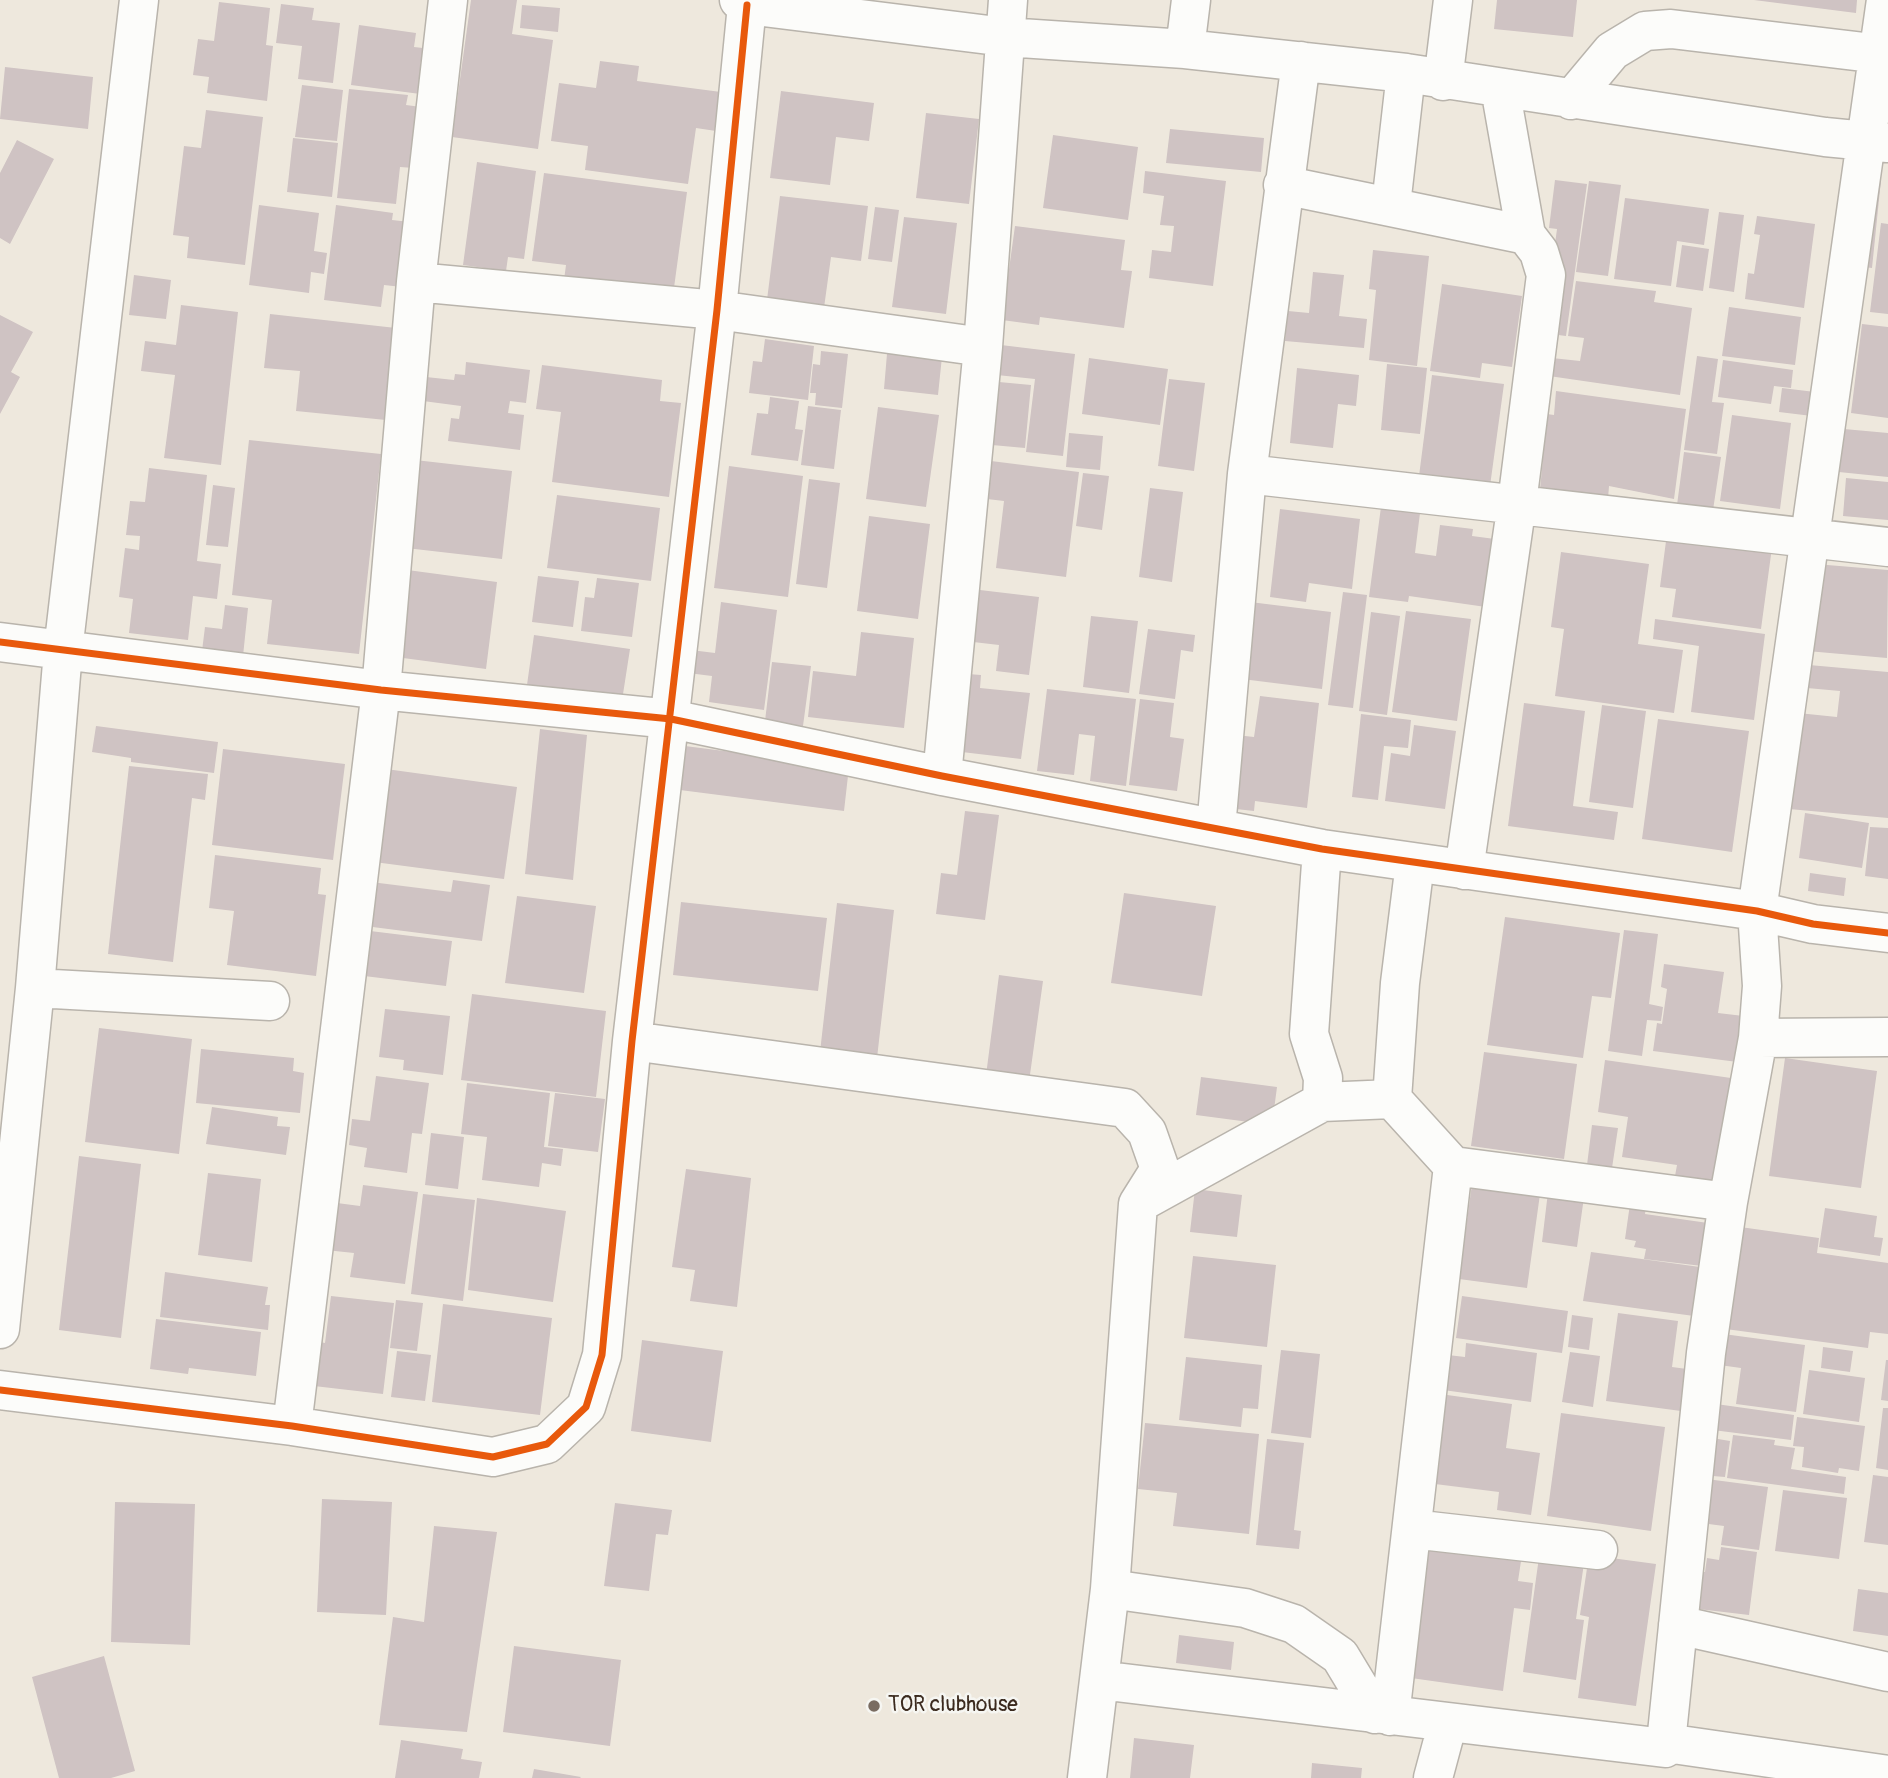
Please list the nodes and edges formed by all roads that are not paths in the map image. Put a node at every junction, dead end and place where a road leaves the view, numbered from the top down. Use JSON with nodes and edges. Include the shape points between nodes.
{"nodes":[{"id":1,"x":139,"y":0,"type":"edge"},
{"id":2,"x":448,"y":0,"type":"edge"},
{"id":3,"x":1191,"y":0,"type":"edge"},
{"id":4,"x":1453,"y":0,"type":"edge"},
{"id":5,"x":1886,"y":0,"type":"edge"},
{"id":6,"x":743,"y":2,"type":"edge"},
{"id":7,"x":1006,"y":18,"type":"edge"},
{"id":8,"x":1185,"y":49,"type":"junction"},
{"id":9,"x":1883,"y":54,"type":"edge"},
{"id":10,"x":1301,"y":61,"type":"junction"},
{"id":11,"x":1406,"y":74,"type":"junction"},
{"id":12,"x":1443,"y":80,"type":"junction"},
{"id":13,"x":1500,"y":88,"type":"junction"},
{"id":14,"x":1571,"y":100,"type":"junction"},
{"id":15,"x":1876,"y":142,"type":"edge"},
{"id":16,"x":1283,"y":185,"type":"junction"},
{"id":17,"x":1391,"y":205,"type":"junction"},
{"id":18,"x":1526,"y":235,"type":"junction"},
{"id":19,"x":416,"y":282,"type":"junction"},
{"id":20,"x":717,"y":310,"type":"junction"},
{"id":21,"x":983,"y":347,"type":"junction"},
{"id":22,"x":1247,"y":474,"type":"junction"},
{"id":23,"x":1517,"y":503,"type":"junction"},
{"id":24,"x":1811,"y":537,"type":"junction"},
{"id":25,"x":1888,"y":547,"type":"edge"},
{"id":26,"x":0,"y":642,"type":"edge"},
{"id":27,"x":63,"y":651,"type":"junction"},
{"id":28,"x":381,"y":690,"type":"junction"},
{"id":29,"x":671,"y":719,"type":"junction"},
{"id":30,"x":942,"y":776,"type":"junction"},
{"id":31,"x":1216,"y":828,"type":"junction"},
{"id":32,"x":1322,"y":849,"type":"junction"},
{"id":33,"x":1415,"y":863,"type":"junction"},
{"id":34,"x":1464,"y":870,"type":"junction"},
{"id":35,"x":1757,"y":911,"type":"junction"},
{"id":36,"x":1888,"y":933,"type":"edge"},
{"id":37,"x":35,"y":988,"type":"junction"},
{"id":38,"x":270,"y":1001,"type":"dead end"},
{"id":39,"x":1888,"y":1037,"type":"edge"},
{"id":40,"x":1758,"y":1038,"type":"junction"},
{"id":41,"x":632,"y":1041,"type":"junction"},
{"id":42,"x":1392,"y":1099,"type":"junction"},
{"id":43,"x":1322,"y":1102,"type":"junction"},
{"id":44,"x":1453,"y":1166,"type":"junction"},
{"id":45,"x":1728,"y":1202,"type":"junction"},
{"id":46,"x":1138,"y":1205,"type":"junction"},
{"id":47,"x":0,"y":1329,"type":"edge"},
{"id":48,"x":0,"y":1390,"type":"edge"},
{"id":49,"x":292,"y":1426,"type":"junction"},
{"id":50,"x":1412,"y":1529,"type":"junction"},
{"id":51,"x":1598,"y":1550,"type":"dead end"},
{"id":52,"x":1111,"y":1588,"type":"junction"},
{"id":53,"x":1678,"y":1625,"type":"junction"},
{"id":54,"x":1888,"y":1672,"type":"edge"},
{"id":55,"x":1099,"y":1680,"type":"junction"},
{"id":56,"x":1382,"y":1715,"type":"junction"},
{"id":57,"x":1448,"y":1722,"type":"junction"},
{"id":58,"x":1664,"y":1756,"type":"edge"},
{"id":59,"x":1888,"y":1775,"type":"edge"},
{"id":60,"x":1087,"y":1778,"type":"edge"},
{"id":61,"x":1433,"y":1778,"type":"edge"}],
"edges":[{"from":1,"to":27,"type":"street"},
{"from":2,"to":19,"type":"street"},
{"from":3,"to":8,"type":"street"},
{"from":4,"to":12,"type":"street"},
{"from":5,"to":9,"type":"street"},
{"from":6,"to":7,"type":"street"},
{"from":6,"to":20,"type":"street"},
{"from":7,"to":8,"type":"street"},
{"from":7,"to":21,"type":"street"},
{"from":8,"to":10,"type":"street"},
{"from":9,"to":14,"type":"street","via":[[1671,29],[1644,31],[1612,51]]},
{"from":9,"to":15,"type":"street"},
{"from":10,"to":11,"type":"street"},
{"from":10,"to":16,"type":"street"},
{"from":11,"to":12,"type":"street"},
{"from":11,"to":17,"type":"street"},
{"from":12,"to":13,"type":"street"},
{"from":13,"to":14,"type":"street"},
{"from":13,"to":18,"type":"street"},
{"from":14,"to":15,"type":"street"},
{"from":15,"to":24,"type":"street"},
{"from":16,"to":17,"type":"street"},
{"from":16,"to":22,"type":"street"},
{"from":17,"to":18,"type":"street"},
{"from":18,"to":23,"type":"street","via":[[1539,252],[1546,275]]},
{"from":19,"to":20,"type":"street"},
{"from":19,"to":28,"type":"street"},
{"from":20,"to":21,"type":"street"},
{"from":20,"to":29,"type":"street"},
{"from":21,"to":30,"type":"street"},
{"from":22,"to":23,"type":"street"},
{"from":22,"to":31,"type":"street"},
{"from":23,"to":24,"type":"street"},
{"from":23,"to":34,"type":"street"},
{"from":24,"to":25,"type":"street"},
{"from":24,"to":35,"type":"street"},
{"from":26,"to":27,"type":"street"},
{"from":27,"to":28,"type":"street"},
{"from":27,"to":37,"type":"street"},
{"from":28,"to":29,"type":"street"},
{"from":28,"to":49,"type":"street"},
{"from":29,"to":30,"type":"street"},
{"from":29,"to":41,"type":"street"},
{"from":30,"to":31,"type":"street"},
{"from":31,"to":32,"type":"street"},
{"from":32,"to":33,"type":"street"},
{"from":32,"to":43,"type":"street","via":[[1309,1034],[1323,1079]]},
{"from":33,"to":34,"type":"street"},
{"from":33,"to":42,"type":"street"},
{"from":34,"to":35,"type":"street"},
{"from":35,"to":36,"type":"street","via":[[1813,924]]},
{"from":35,"to":40,"type":"street","via":[[1762,985]]},
{"from":37,"to":38,"type":"street"},
{"from":37,"to":47,"type":"street"},
{"from":39,"to":40,"type":"street"},
{"from":40,"to":45,"type":"street"},
{"from":41,"to":46,"type":"street","via":[[1125,1108],[1147,1132],[1160,1169]]},
{"from":41,"to":49,"type":"street","via":[[602,1355],[586,1407],[547,1444],[493,1457]]},
{"from":42,"to":43,"type":"street"},
{"from":42,"to":44,"type":"street"},
{"from":43,"to":46,"type":"street"},
{"from":44,"to":45,"type":"street"},
{"from":44,"to":50,"type":"street"},
{"from":45,"to":53,"type":"street","via":[[1706,1353]]},
{"from":46,"to":52,"type":"street"},
{"from":48,"to":49,"type":"street"},
{"from":50,"to":51,"type":"street"},
{"from":50,"to":56,"type":"street"},
{"from":52,"to":55,"type":"street"},
{"from":52,"to":56,"type":"street","via":[[1245,1608],[1294,1624],[1340,1656]]},
{"from":53,"to":54,"type":"street"},
{"from":53,"to":58,"type":"street"},
{"from":55,"to":56,"type":"street"},
{"from":55,"to":60,"type":"street"},
{"from":56,"to":57,"type":"street"},
{"from":57,"to":58,"type":"street"},
{"from":57,"to":61,"type":"street"},
{"from":58,"to":59,"type":"street"}]}
